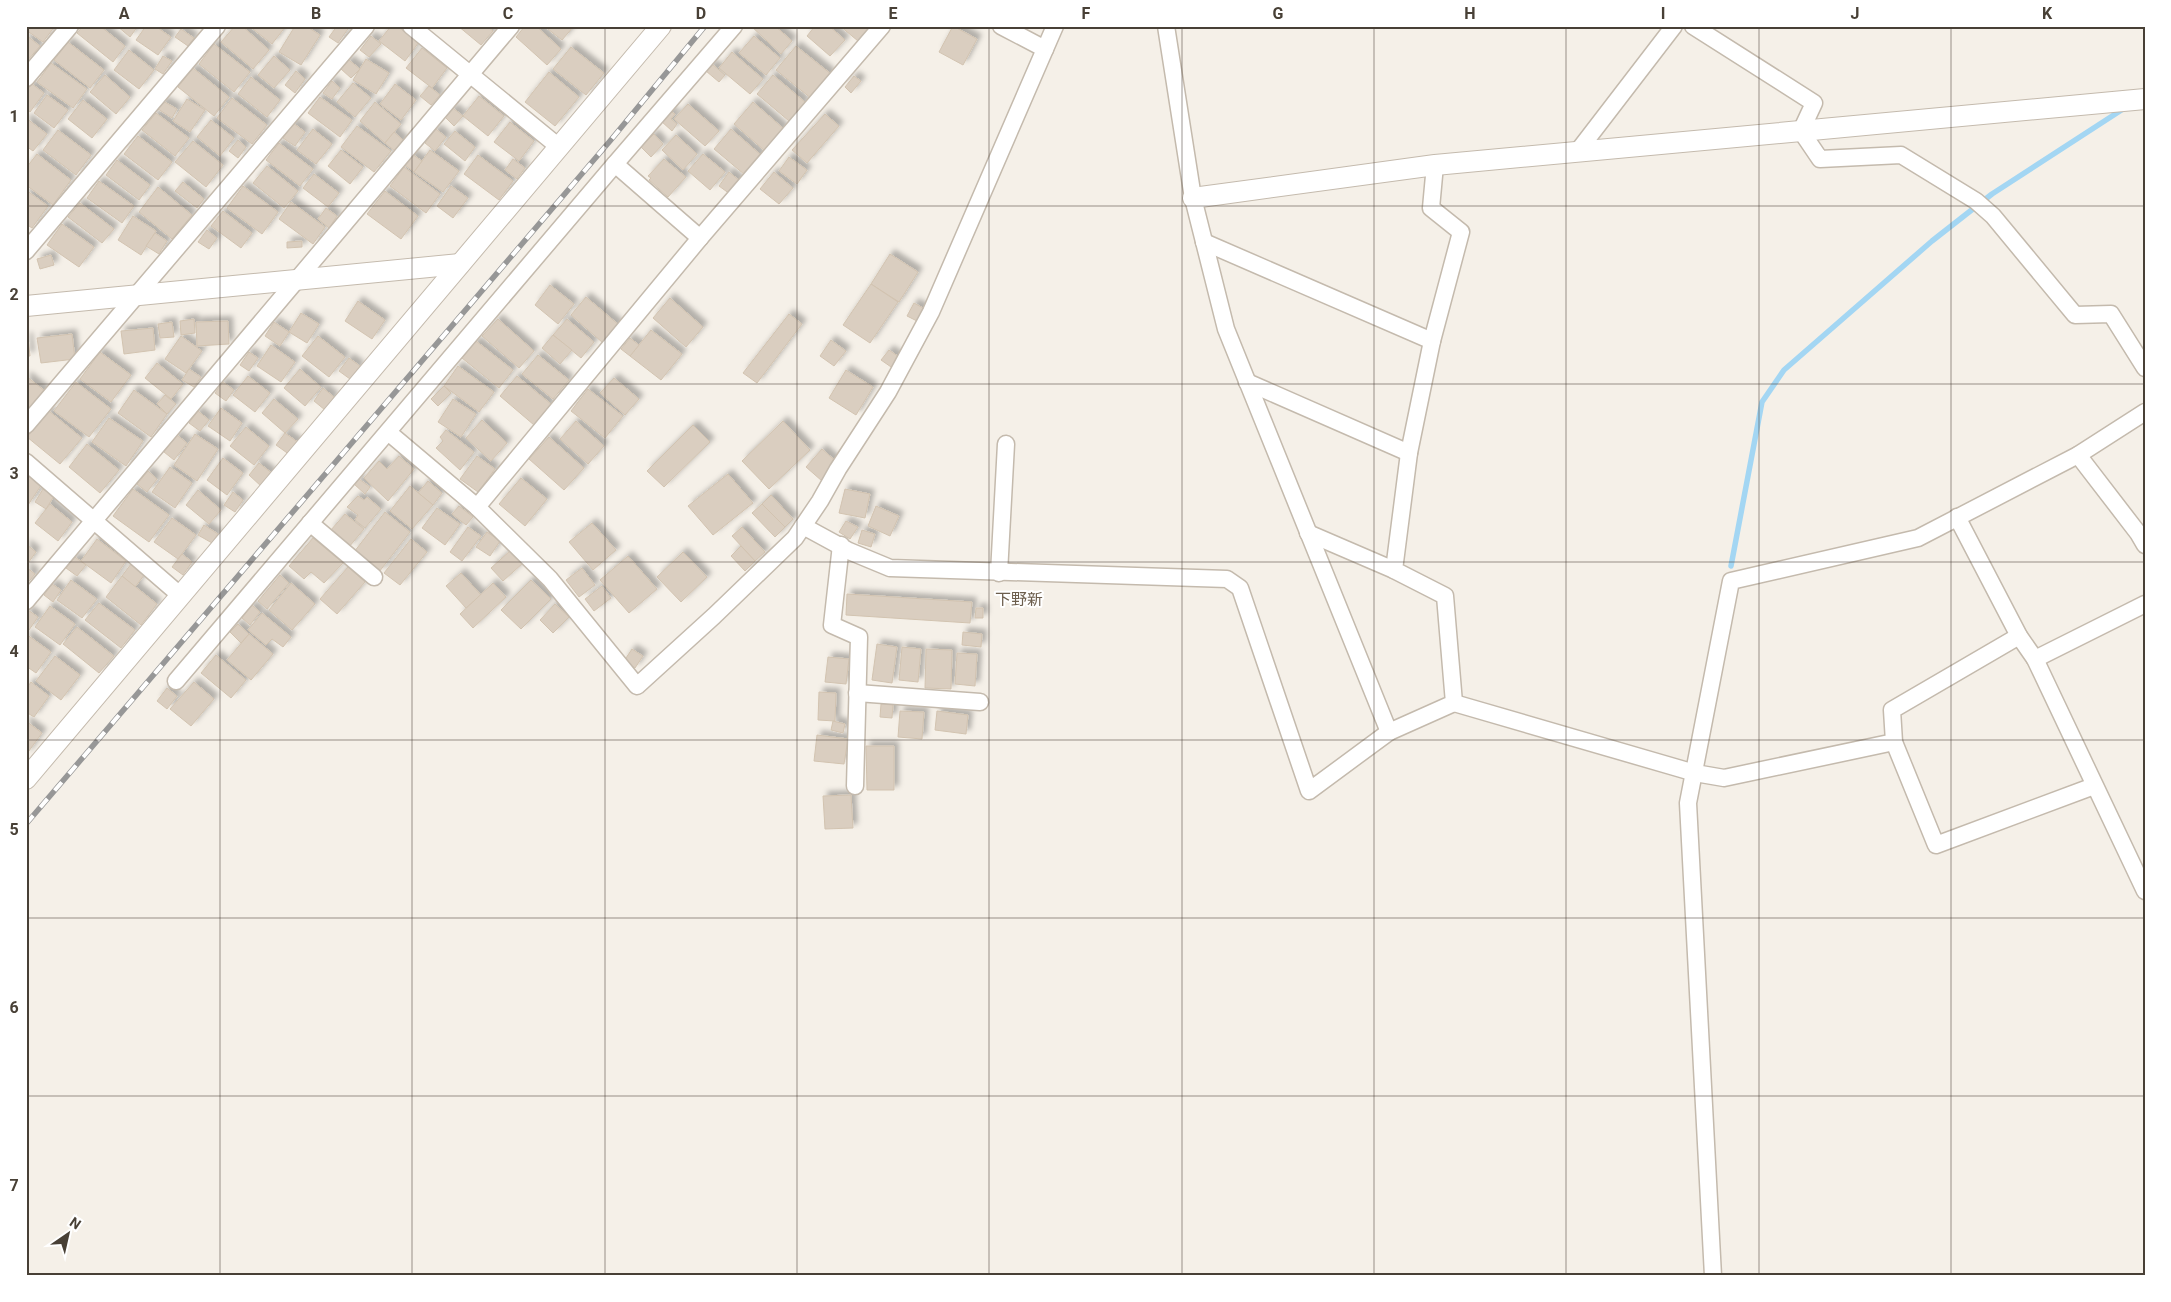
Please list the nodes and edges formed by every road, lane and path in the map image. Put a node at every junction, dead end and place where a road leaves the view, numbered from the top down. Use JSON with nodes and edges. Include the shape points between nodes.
{"nodes":[{"id":1,"x":70,"y":26,"type":"edge"},
{"id":2,"x":218,"y":26,"type":"edge"},
{"id":3,"x":366,"y":26,"type":"edge"},
{"id":4,"x":411,"y":26,"type":"edge"},
{"id":5,"x":511,"y":26,"type":"edge"},
{"id":6,"x":661,"y":26,"type":"edge"},
{"id":7,"x":734,"y":26,"type":"edge"},
{"id":8,"x":882,"y":26,"type":"edge"},
{"id":9,"x":1000,"y":26,"type":"edge"},
{"id":10,"x":1055,"y":26,"type":"edge"},
{"id":11,"x":1166,"y":26,"type":"edge"},
{"id":12,"x":1674,"y":26,"type":"edge"},
{"id":13,"x":1694,"y":26,"type":"edge"},
{"id":14,"x":1045,"y":49,"type":"junction"},
{"id":15,"x":470,"y":75,"type":"junction"},
{"id":16,"x":26,"y":78,"type":"edge"},
{"id":17,"x":2145,"y":99,"type":"edge"},
{"id":18,"x":1801,"y":131,"type":"junction"},
{"id":19,"x":559,"y":148,"type":"junction"},
{"id":20,"x":1578,"y":151,"type":"junction"},
{"id":21,"x":615,"y":164,"type":"junction"},
{"id":22,"x":1435,"y":165,"type":"junction"},
{"id":23,"x":1193,"y":198,"type":"junction"},
{"id":24,"x":700,"y":238,"type":"junction"},
{"id":25,"x":1204,"y":242,"type":"junction"},
{"id":26,"x":26,"y":251,"type":"edge"},
{"id":27,"x":460,"y":264,"type":"junction"},
{"id":28,"x":298,"y":278,"type":"junction"},
{"id":29,"x":137,"y":295,"type":"junction"},
{"id":30,"x":26,"y":306,"type":"edge"},
{"id":31,"x":1432,"y":341,"type":"junction"},
{"id":32,"x":2145,"y":368,"type":"edge"},
{"id":33,"x":1247,"y":382,"type":"junction"},
{"id":34,"x":2145,"y":412,"type":"edge"},
{"id":35,"x":26,"y":425,"type":"edge"},
{"id":36,"x":388,"y":432,"type":"junction"},
{"id":37,"x":1006,"y":444,"type":"dead end"},
{"id":38,"x":1409,"y":454,"type":"junction"},
{"id":39,"x":2078,"y":455,"type":"junction"},
{"id":40,"x":26,"y":462,"type":"edge"},
{"id":41,"x":477,"y":507,"type":"junction"},
{"id":42,"x":1957,"y":517,"type":"junction"},
{"id":43,"x":94,"y":521,"type":"junction"},
{"id":44,"x":310,"y":523,"type":"junction"},
{"id":45,"x":803,"y":526,"type":"junction"},
{"id":46,"x":1308,"y":533,"type":"junction"},
{"id":47,"x":2145,"y":545,"type":"edge"},
{"id":48,"x":841,"y":546,"type":"junction"},
{"id":49,"x":1394,"y":570,"type":"junction"},
{"id":50,"x":999,"y":573,"type":"junction"},
{"id":51,"x":374,"y":578,"type":"dead end"},
{"id":52,"x":181,"y":596,"type":"junction"},
{"id":53,"x":26,"y":600,"type":"edge"},
{"id":54,"x":2145,"y":604,"type":"edge"},
{"id":55,"x":2019,"y":636,"type":"junction"},
{"id":56,"x":2035,"y":660,"type":"junction"},
{"id":57,"x":176,"y":681,"type":"dead end"},
{"id":58,"x":857,"y":693,"type":"junction"},
{"id":59,"x":980,"y":702,"type":"dead end"},
{"id":60,"x":1454,"y":703,"type":"junction"},
{"id":61,"x":1389,"y":732,"type":"junction"},
{"id":62,"x":1894,"y":742,"type":"junction"},
{"id":63,"x":1695,"y":773,"type":"junction"},
{"id":64,"x":26,"y":779,"type":"edge"},
{"id":65,"x":854,"y":786,"type":"dead end"},
{"id":66,"x":2094,"y":786,"type":"junction"},
{"id":67,"x":2145,"y":891,"type":"edge"},
{"id":68,"x":1714,"y":1276,"type":"edge"}],
"edges":[{"from":1,"to":16,"type":"street"},
{"from":2,"to":26,"type":"street"},
{"from":3,"to":29,"type":"street"},
{"from":4,"to":15,"type":"street"},
{"from":5,"to":15,"type":"street"},
{"from":6,"to":19,"type":"street"},
{"from":7,"to":21,"type":"street"},
{"from":8,"to":24,"type":"street"},
{"from":9,"to":14,"type":"street"},
{"from":10,"to":14,"type":"street"},
{"from":11,"to":23,"type":"street"},
{"from":12,"to":20,"type":"street"},
{"from":13,"to":18,"type":"street","via":[[1814,103]]},
{"from":14,"to":45,"type":"street","via":[[931,312],[888,392]]},
{"from":15,"to":19,"type":"street"},
{"from":15,"to":28,"type":"street"},
{"from":17,"to":18,"type":"street"},
{"from":18,"to":20,"type":"street"},
{"from":18,"to":32,"type":"street","via":[[1820,159],[1901,154],[1976,201],[1993,216],[2074,315],[2111,314]]},
{"from":19,"to":27,"type":"street"},
{"from":20,"to":22,"type":"street"},
{"from":21,"to":24,"type":"street"},
{"from":21,"to":36,"type":"street"},
{"from":22,"to":23,"type":"street"},
{"from":22,"to":31,"type":"street","via":[[1431,208],[1461,232]]},
{"from":23,"to":25,"type":"street"},
{"from":24,"to":41,"type":"street"},
{"from":25,"to":31,"type":"street"},
{"from":25,"to":33,"type":"street","via":[[1226,329]]},
{"from":27,"to":28,"type":"street"},
{"from":27,"to":52,"type":"street"},
{"from":28,"to":29,"type":"street"},
{"from":28,"to":43,"type":"street"},
{"from":29,"to":30,"type":"street"},
{"from":29,"to":35,"type":"street"},
{"from":31,"to":38,"type":"street"},
{"from":33,"to":38,"type":"street"},
{"from":33,"to":46,"type":"street"},
{"from":34,"to":39,"type":"street"},
{"from":36,"to":41,"type":"street"},
{"from":36,"to":44,"type":"street"},
{"from":37,"to":50,"type":"street"},
{"from":38,"to":49,"type":"street"},
{"from":39,"to":42,"type":"street"},
{"from":39,"to":47,"type":"street"},
{"from":40,"to":43,"type":"street"},
{"from":41,"to":45,"type":"street","via":[[550,579],[637,686],[795,538]]},
{"from":42,"to":55,"type":"street"},
{"from":42,"to":63,"type":"street","via":[[1918,538],[1731,581]]},
{"from":43,"to":52,"type":"street"},
{"from":43,"to":53,"type":"street"},
{"from":44,"to":51,"type":"street"},
{"from":44,"to":57,"type":"street"},
{"from":45,"to":48,"type":"street"},
{"from":46,"to":49,"type":"street"},
{"from":46,"to":61,"type":"street"},
{"from":48,"to":50,"type":"street","via":[[890,568]]},
{"from":48,"to":58,"type":"street","via":[[832,625],[859,637]]},
{"from":49,"to":60,"type":"street","via":[[1445,596]]},
{"from":50,"to":61,"type":"street","via":[[1228,578],[1240,588],[1309,791]]},
{"from":52,"to":64,"type":"street"},
{"from":54,"to":56,"type":"street"},
{"from":55,"to":56,"type":"street"},
{"from":55,"to":62,"type":"street","via":[[1892,710]]},
{"from":56,"to":66,"type":"street"},
{"from":58,"to":59,"type":"street"},
{"from":58,"to":65,"type":"street"},
{"from":60,"to":61,"type":"street"},
{"from":60,"to":63,"type":"street"},
{"from":62,"to":63,"type":"street","via":[[1724,778]]},
{"from":62,"to":66,"type":"street","via":[[1936,845]]},
{"from":63,"to":68,"type":"street","via":[[1688,803]]},
{"from":66,"to":67,"type":"street"}]}
